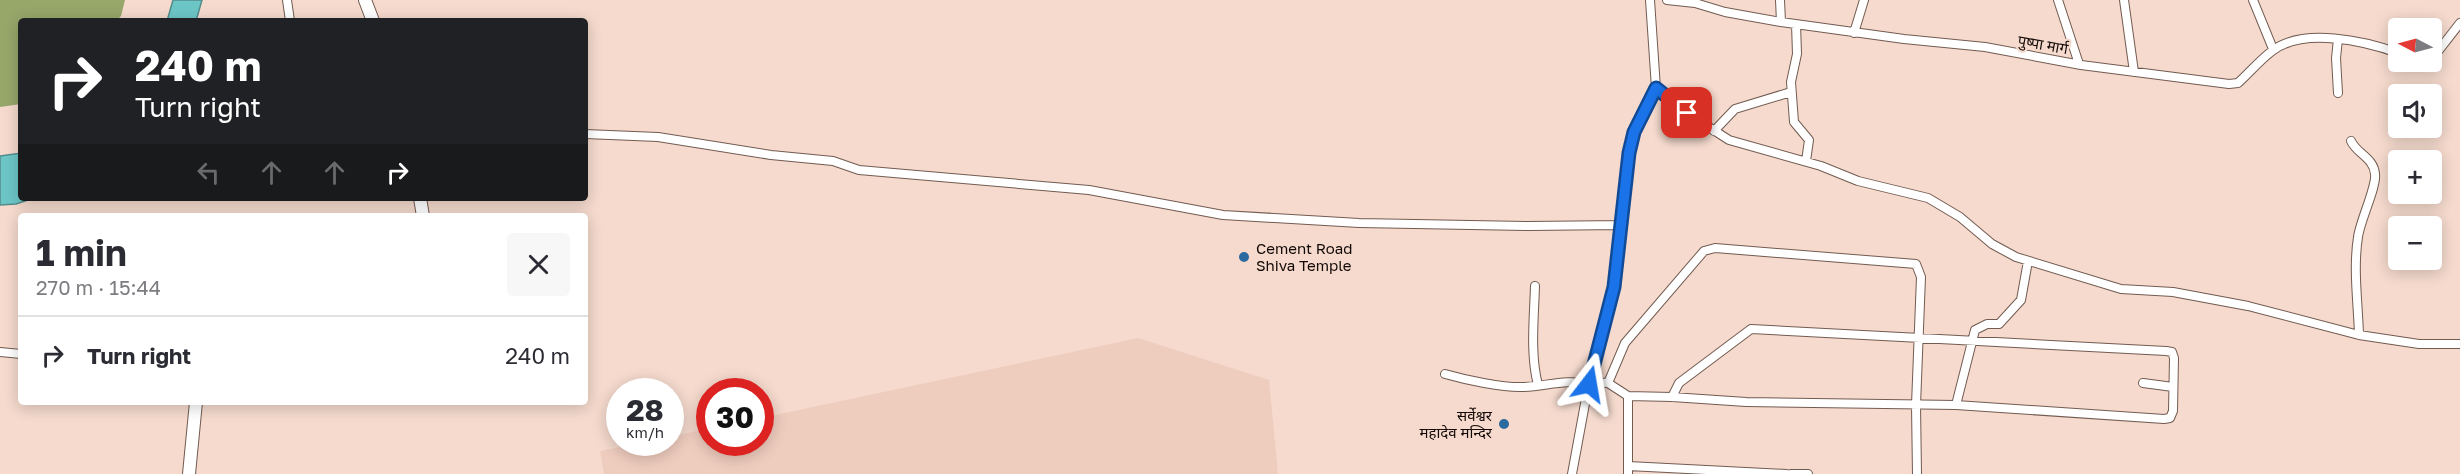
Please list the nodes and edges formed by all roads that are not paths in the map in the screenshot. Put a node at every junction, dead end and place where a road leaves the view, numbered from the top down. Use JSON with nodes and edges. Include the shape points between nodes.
{"nodes":[{"id":1,"x":287,"y":0,"type":"edge"},
{"id":2,"x":365,"y":0,"type":"edge"},
{"id":3,"x":1650,"y":0,"type":"edge"},
{"id":4,"x":1668,"y":0,"type":"edge"},
{"id":5,"x":1780,"y":0,"type":"edge"},
{"id":6,"x":1864,"y":0,"type":"edge"},
{"id":7,"x":2058,"y":0,"type":"edge"},
{"id":8,"x":2124,"y":0,"type":"edge"},
{"id":9,"x":2253,"y":0,"type":"edge"},
{"id":10,"x":290,"y":18,"type":"edge"},
{"id":11,"x":372,"y":18,"type":"edge"},
{"id":12,"x":1781,"y":22,"type":"junction"},
{"id":13,"x":2460,"y":23,"type":"edge"},
{"id":14,"x":1796,"y":24,"type":"junction"},
{"id":15,"x":1854,"y":33,"type":"junction"},
{"id":16,"x":2338,"y":39,"type":"junction"},
{"id":17,"x":2442,"y":45,"type":"edge"},
{"id":18,"x":2273,"y":49,"type":"junction"},
{"id":19,"x":2388,"y":51,"type":"edge"},
{"id":20,"x":2079,"y":64,"type":"junction"},
{"id":21,"x":2134,"y":72,"type":"junction"},
{"id":22,"x":1656,"y":88,"type":"junction"},
{"id":23,"x":1791,"y":92,"type":"junction"},
{"id":24,"x":2338,"y":93,"type":"dead end"},
{"id":25,"x":1714,"y":131,"type":"junction"},
{"id":26,"x":588,"y":134,"type":"edge"},
{"id":27,"x":2351,"y":141,"type":"dead end"},
{"id":28,"x":1806,"y":161,"type":"junction"},
{"id":29,"x":1621,"y":225,"type":"junction"},
{"id":30,"x":2028,"y":261,"type":"junction"},
{"id":31,"x":1535,"y":286,"type":"dead end"},
{"id":32,"x":2359,"y":334,"type":"junction"},
{"id":33,"x":1918,"y":339,"type":"junction"},
{"id":34,"x":1972,"y":340,"type":"junction"},
{"id":35,"x":2460,"y":344,"type":"edge"},
{"id":36,"x":0,"y":352,"type":"edge"},
{"id":37,"x":18,"y":354,"type":"edge"},
{"id":38,"x":1445,"y":374,"type":"dead end"},
{"id":39,"x":1589,"y":383,"type":"junction"},
{"id":40,"x":1608,"y":383,"type":"junction"},
{"id":41,"x":2143,"y":383,"type":"dead end"},
{"id":42,"x":1538,"y":385,"type":"junction"},
{"id":43,"x":2173,"y":387,"type":"junction"},
{"id":44,"x":1628,"y":396,"type":"junction"},
{"id":45,"x":1672,"y":397,"type":"junction"},
{"id":46,"x":196,"y":405,"type":"edge"},
{"id":47,"x":1916,"y":405,"type":"junction"},
{"id":48,"x":1956,"y":405,"type":"junction"},
{"id":49,"x":1628,"y":470,"type":"edge"},
{"id":50,"x":189,"y":474,"type":"edge"},
{"id":51,"x":1572,"y":474,"type":"edge"},
{"id":52,"x":1786,"y":474,"type":"edge"},
{"id":53,"x":1791,"y":474,"type":"edge"},
{"id":54,"x":1808,"y":474,"type":"edge"},
{"id":55,"x":1917,"y":474,"type":"edge"}],
"edges":[{"from":1,"to":10,"type":"street"},
{"from":2,"to":11,"type":"street"},
{"from":3,"to":22,"type":"street"},
{"from":4,"to":12,"type":"street","name":"पुष्पा मार्ग"},
{"from":5,"to":12,"type":"street"},
{"from":6,"to":15,"type":"street"},
{"from":7,"to":20,"type":"street"},
{"from":8,"to":21,"type":"street"},
{"from":9,"to":18,"type":"street"},
{"from":12,"to":14,"type":"street","name":"पुष्पा मार्ग"},
{"from":13,"to":17,"type":"street"},
{"from":14,"to":15,"type":"street","name":"पुष्पा मार्ग"},
{"from":14,"to":23,"type":"street","via":[[1797,54]]},
{"from":15,"to":20,"type":"street","name":"पुष्पा मार्ग","via":[[1985,47]]},
{"from":16,"to":18,"type":"street","name":"पुष्पा मार्ग","via":[[2307,37]]},
{"from":16,"to":19,"type":"street","name":"पुष्पा मार्ग"},
{"from":16,"to":24,"type":"street"},
{"from":18,"to":21,"type":"street","name":"पुष्पा मार्ग","via":[[2238,83]]},
{"from":20,"to":21,"type":"street","name":"पुष्पा मार्ग"},
{"from":22,"to":25,"type":"street"},
{"from":22,"to":29,"type":"street","via":[[1634,132]]},
{"from":23,"to":25,"type":"street","via":[[1736,109]]},
{"from":23,"to":28,"type":"street","via":[[1794,122],[1809,140]]},
{"from":25,"to":28,"type":"street","via":[[1729,141]]},
{"from":26,"to":29,"type":"street","via":[[658,137],[833,162],[859,170],[1089,190],[1222,215],[1359,223]]},
{"from":27,"to":32,"type":"street","via":[[2373,165],[2376,176],[2358,236],[2355,278]]},
{"from":28,"to":30,"type":"street","via":[[1858,181],[1928,198],[1960,217],[1992,244]]},
{"from":29,"to":39,"type":"street","via":[[1614,287]]},
{"from":30,"to":32,"type":"street","via":[[2121,289],[2173,292],[2238,304]]},
{"from":30,"to":34,"type":"street","via":[[2021,300],[1999,324],[1975,330]]},
{"from":31,"to":42,"type":"street","via":[[1534,370]]},
{"from":32,"to":35,"type":"street","via":[[2419,344]]},
{"from":33,"to":34,"type":"street"},
{"from":33,"to":40,"type":"street","via":[[1921,277],[1916,264],[1715,248],[1704,251],[1625,343]]},
{"from":33,"to":45,"type":"street","via":[[1751,328],[1679,383]]},
{"from":33,"to":47,"type":"street"},
{"from":34,"to":43,"type":"street","via":[[2172,352]]},
{"from":34,"to":48,"type":"street"},
{"from":36,"to":37,"type":"street"},
{"from":38,"to":42,"type":"street","via":[[1521,387]]},
{"from":39,"to":40,"type":"street"},
{"from":39,"to":42,"type":"street"},
{"from":39,"to":51,"type":"street"},
{"from":40,"to":44,"type":"street"},
{"from":41,"to":43,"type":"street"},
{"from":43,"to":48,"type":"street","via":[[2173,411],[2170,418],[2164,419]]},
{"from":44,"to":45,"type":"street"},
{"from":44,"to":49,"type":"street"},
{"from":45,"to":47,"type":"street"},
{"from":46,"to":50,"type":"street"},
{"from":47,"to":48,"type":"street"},
{"from":47,"to":55,"type":"street"},
{"from":49,"to":52,"type":"street"},
{"from":53,"to":54,"type":"street"}]}
